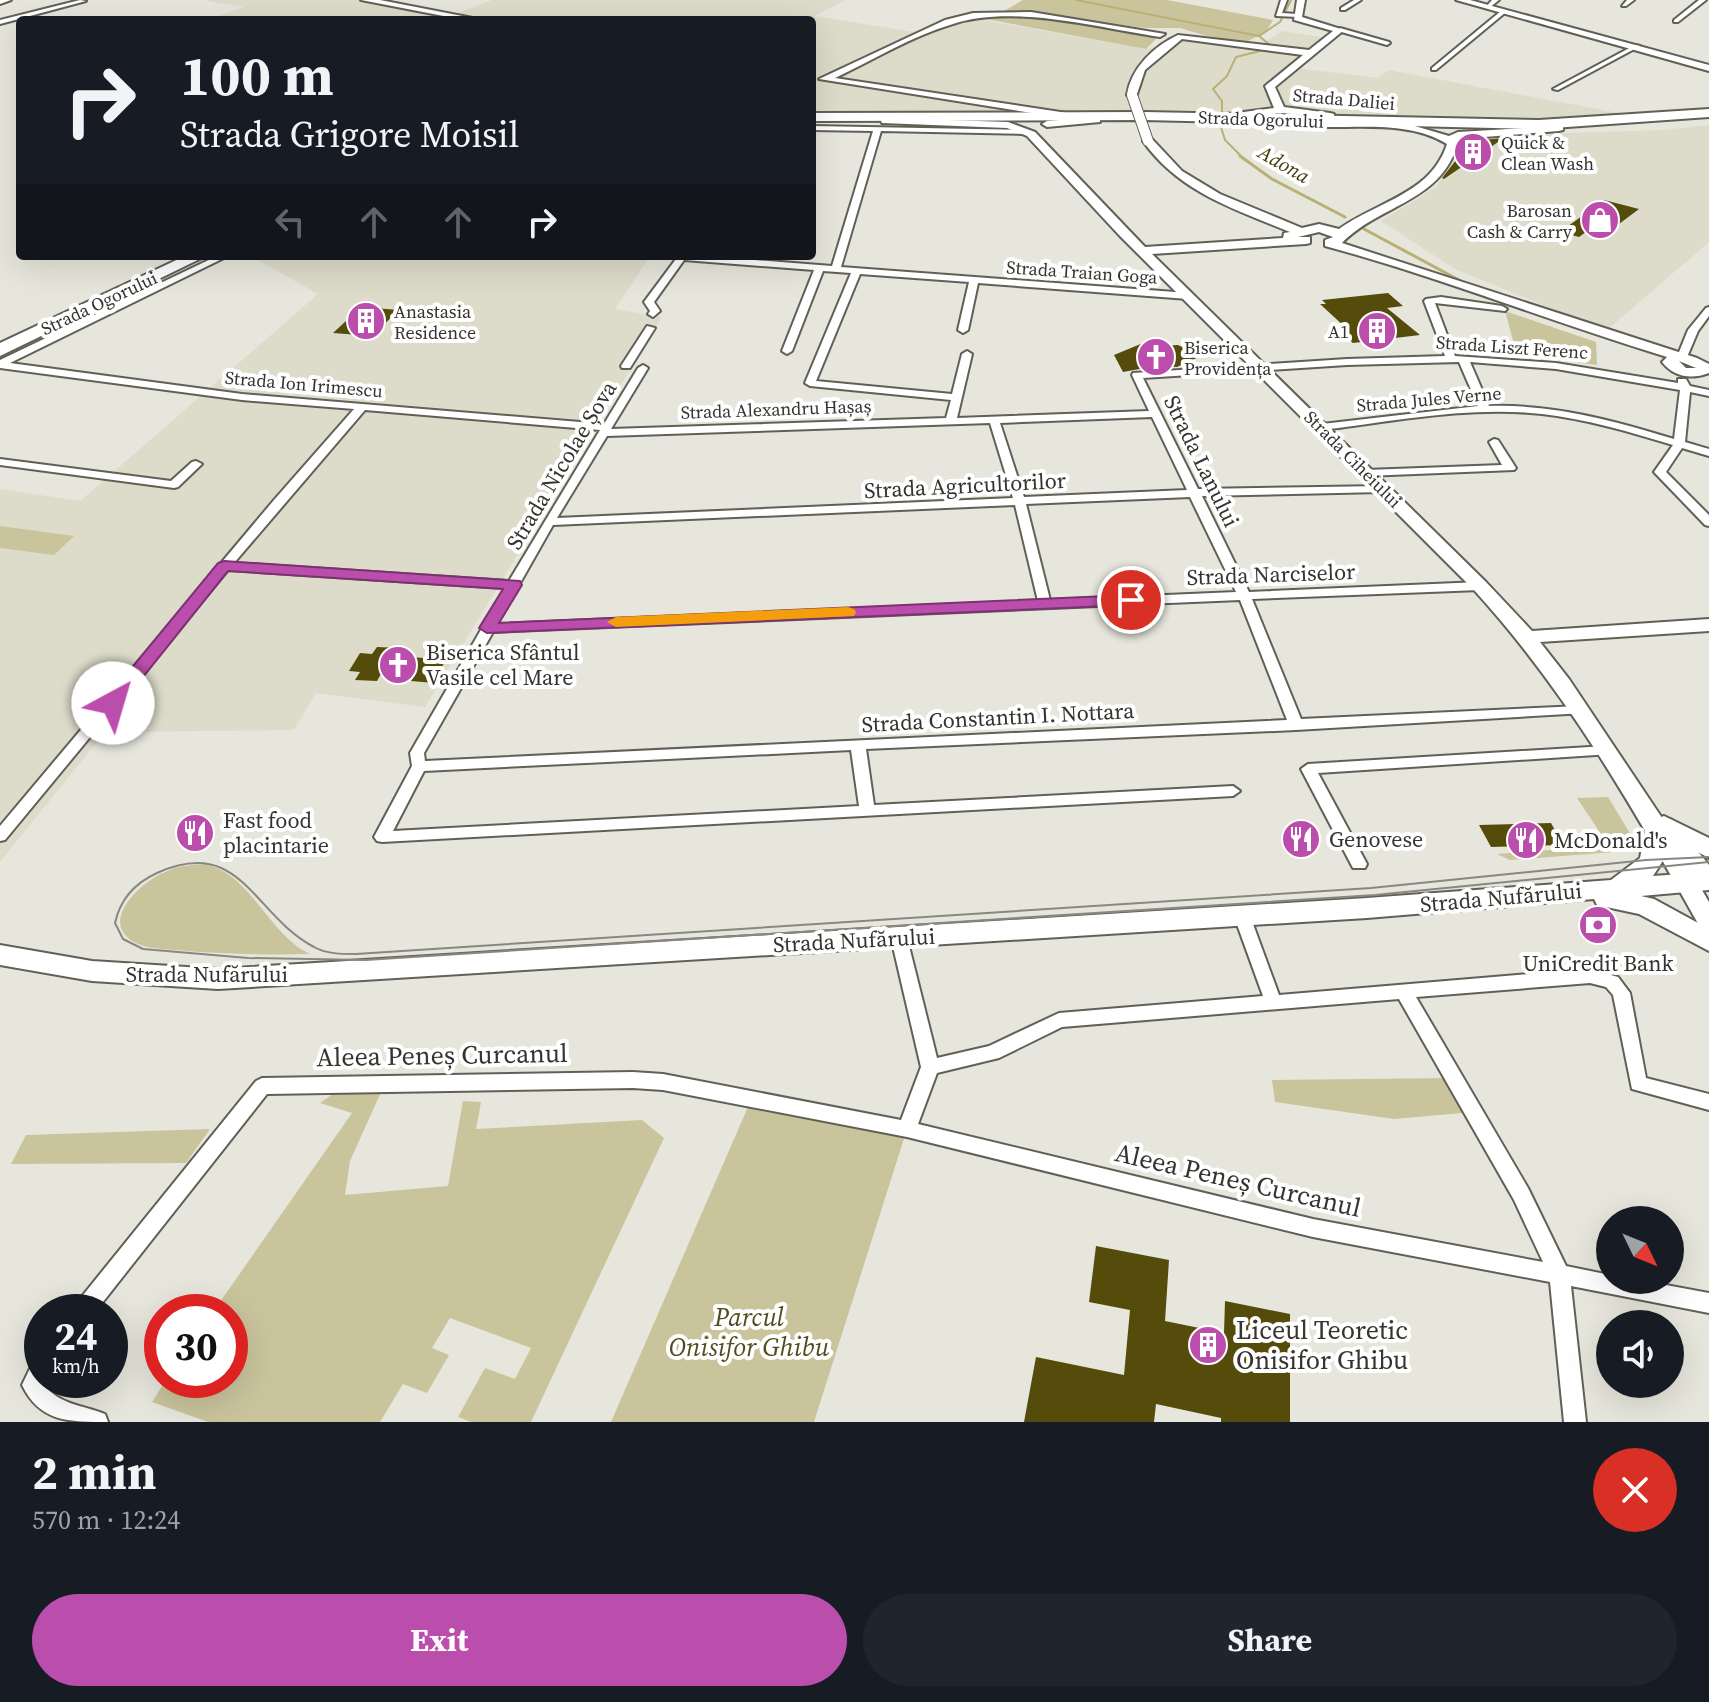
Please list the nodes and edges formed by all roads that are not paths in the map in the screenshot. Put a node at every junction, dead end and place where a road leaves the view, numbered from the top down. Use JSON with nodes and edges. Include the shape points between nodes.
{"nodes":[{"id":1,"x":8,"y":0,"type":"edge"},
{"id":2,"x":365,"y":0,"type":"edge"},
{"id":3,"x":1284,"y":0,"type":"edge"},
{"id":4,"x":1301,"y":0,"type":"edge"},
{"id":5,"x":1358,"y":0,"type":"edge"},
{"id":6,"x":1460,"y":0,"type":"edge"},
{"id":7,"x":1496,"y":0,"type":"edge"},
{"id":8,"x":1631,"y":0,"type":"edge"},
{"id":9,"x":1703,"y":0,"type":"edge"},
{"id":10,"x":81,"y":1,"type":"edge"},
{"id":11,"x":0,"y":2,"type":"edge"},
{"id":12,"x":1624,"y":5,"type":"dead end"},
{"id":13,"x":1487,"y":7,"type":"junction"},
{"id":14,"x":1343,"y":9,"type":"dead end"},
{"id":15,"x":1503,"y":12,"type":"junction"},
{"id":16,"x":23,"y":16,"type":"edge"},
{"id":17,"x":455,"y":16,"type":"edge"},
{"id":18,"x":1297,"y":16,"type":"junction"},
{"id":19,"x":1676,"y":21,"type":"dead end"},
{"id":20,"x":1340,"y":30,"type":"junction"},
{"id":21,"x":1164,"y":34,"type":"junction"},
{"id":22,"x":1185,"y":37,"type":"junction"},
{"id":23,"x":1387,"y":43,"type":"dead end"},
{"id":24,"x":1637,"y":46,"type":"junction"},
{"id":25,"x":1309,"y":53,"type":"junction"},
{"id":26,"x":1155,"y":56,"type":"junction"},
{"id":27,"x":1709,"y":68,"type":"edge"},
{"id":28,"x":1434,"y":69,"type":"dead end"},
{"id":29,"x":816,"y":78,"type":"edge"},
{"id":30,"x":824,"y":79,"type":"junction"},
{"id":31,"x":1556,"y":89,"type":"dead end"},
{"id":32,"x":981,"y":103,"type":"junction"},
{"id":33,"x":1280,"y":109,"type":"junction"},
{"id":34,"x":1130,"y":116,"type":"junction"},
{"id":35,"x":1178,"y":116,"type":"junction"},
{"id":36,"x":1709,"y":116,"type":"edge"},
{"id":37,"x":816,"y":119,"type":"edge"},
{"id":38,"x":1096,"y":120,"type":"junction"},
{"id":39,"x":879,"y":122,"type":"junction"},
{"id":40,"x":1319,"y":124,"type":"junction"},
{"id":41,"x":1454,"y":124,"type":"junction"},
{"id":42,"x":816,"y":128,"type":"edge"},
{"id":43,"x":1559,"y":128,"type":"junction"},
{"id":44,"x":1031,"y":134,"type":"junction"},
{"id":45,"x":1453,"y":143,"type":"junction"},
{"id":46,"x":1259,"y":214,"type":"junction"},
{"id":47,"x":1373,"y":215,"type":"junction"},
{"id":48,"x":1320,"y":227,"type":"junction"},
{"id":49,"x":1301,"y":235,"type":"junction"},
{"id":50,"x":1336,"y":238,"type":"junction"},
{"id":51,"x":1142,"y":251,"type":"junction"},
{"id":52,"x":177,"y":260,"type":"edge"},
{"id":53,"x":190,"y":260,"type":"edge"},
{"id":54,"x":216,"y":260,"type":"edge"},
{"id":55,"x":680,"y":260,"type":"edge"},
{"id":56,"x":752,"y":260,"type":"edge"},
{"id":57,"x":820,"y":267,"type":"junction"},
{"id":58,"x":836,"y":268,"type":"junction"},
{"id":59,"x":857,"y":270,"type":"junction"},
{"id":60,"x":974,"y":280,"type":"junction"},
{"id":61,"x":1478,"y":290,"type":"junction"},
{"id":62,"x":1188,"y":296,"type":"junction"},
{"id":63,"x":1466,"y":304,"type":"junction"},
{"id":64,"x":1502,"y":309,"type":"dead end"},
{"id":65,"x":1709,"y":310,"type":"edge"},
{"id":66,"x":653,"y":314,"type":"dead end"},
{"id":67,"x":650,"y":328,"type":"dead end"},
{"id":68,"x":963,"y":330,"type":"dead end"},
{"id":69,"x":1689,"y":339,"type":"junction"},
{"id":70,"x":0,"y":344,"type":"edge"},
{"id":71,"x":0,"y":350,"type":"edge"},
{"id":72,"x":787,"y":351,"type":"dead end"},
{"id":73,"x":967,"y":354,"type":"dead end"},
{"id":74,"x":1457,"y":358,"type":"junction"},
{"id":75,"x":1677,"y":362,"type":"junction"},
{"id":76,"x":0,"y":364,"type":"edge"},
{"id":77,"x":626,"y":366,"type":"dead end"},
{"id":78,"x":1262,"y":367,"type":"junction"},
{"id":79,"x":643,"y":368,"type":"dead end"},
{"id":80,"x":1703,"y":369,"type":"edge"},
{"id":81,"x":1685,"y":387,"type":"junction"},
{"id":82,"x":1709,"y":393,"type":"edge"},
{"id":83,"x":956,"y":397,"type":"junction"},
{"id":84,"x":362,"y":407,"type":"junction"},
{"id":85,"x":1485,"y":409,"type":"junction"},
{"id":86,"x":1157,"y":414,"type":"junction"},
{"id":87,"x":951,"y":420,"type":"junction"},
{"id":88,"x":994,"y":420,"type":"junction"},
{"id":89,"x":1322,"y":427,"type":"junction"},
{"id":90,"x":605,"y":430,"type":"junction"},
{"id":91,"x":1494,"y":442,"type":"dead end"},
{"id":92,"x":1679,"y":444,"type":"junction"},
{"id":93,"x":1709,"y":453,"type":"edge"},
{"id":94,"x":0,"y":462,"type":"edge"},
{"id":95,"x":196,"y":464,"type":"dead end"},
{"id":96,"x":1366,"y":473,"type":"junction"},
{"id":97,"x":1383,"y":489,"type":"junction"},
{"id":98,"x":1195,"y":493,"type":"junction"},
{"id":99,"x":1020,"y":503,"type":"junction"},
{"id":100,"x":549,"y":522,"type":"junction"},
{"id":101,"x":1709,"y":522,"type":"edge"},
{"id":102,"x":224,"y":566,"type":"junction"},
{"id":103,"x":514,"y":585,"type":"junction"},
{"id":104,"x":1480,"y":586,"type":"junction"},
{"id":105,"x":1244,"y":595,"type":"junction"},
{"id":106,"x":1045,"y":604,"type":"junction"},
{"id":107,"x":1709,"y":625,"type":"edge"},
{"id":108,"x":487,"y":628,"type":"junction"},
{"id":109,"x":1527,"y":637,"type":"junction"},
{"id":110,"x":1580,"y":710,"type":"junction"},
{"id":111,"x":1296,"y":725,"type":"junction"},
{"id":112,"x":858,"y":745,"type":"junction"},
{"id":113,"x":1606,"y":751,"type":"junction"},
{"id":114,"x":419,"y":766,"type":"junction"},
{"id":115,"x":1233,"y":791,"type":"dead end"},
{"id":116,"x":867,"y":812,"type":"junction"},
{"id":117,"x":1655,"y":820,"type":"junction"},
{"id":118,"x":0,"y":836,"type":"edge"},
{"id":119,"x":1709,"y":849,"type":"edge"},
{"id":120,"x":1359,"y":864,"type":"dead end"},
{"id":121,"x":1703,"y":881,"type":"edge"},
{"id":122,"x":1611,"y":888,"type":"junction"},
{"id":123,"x":1537,"y":893,"type":"junction"},
{"id":124,"x":1242,"y":916,"type":"junction"},
{"id":125,"x":1709,"y":923,"type":"edge"},
{"id":126,"x":899,"y":938,"type":"junction"},
{"id":127,"x":1709,"y":941,"type":"edge"},
{"id":128,"x":0,"y":955,"type":"edge"},
{"id":129,"x":1403,"y":990,"type":"junction"},
{"id":130,"x":1273,"y":1001,"type":"junction"},
{"id":131,"x":930,"y":1067,"type":"junction"},
{"id":132,"x":1709,"y":1102,"type":"edge"},
{"id":133,"x":907,"y":1129,"type":"junction"},
{"id":134,"x":1559,"y":1273,"type":"junction"},
{"id":135,"x":96,"y":1294,"type":"edge"},
{"id":136,"x":1709,"y":1303,"type":"edge"},
{"id":137,"x":37,"y":1398,"type":"edge"},
{"id":138,"x":97,"y":1422,"type":"edge"},
{"id":139,"x":1575,"y":1422,"type":"edge"}],
"edges":[{"from":1,"to":11,"type":"street"},
{"from":2,"to":17,"type":"street"},
{"from":3,"to":18,"type":"street","via":[[1278,15]]},
{"from":4,"to":18,"type":"street"},
{"from":5,"to":14,"type":"street"},
{"from":6,"to":13,"type":"street"},
{"from":7,"to":13,"type":"street"},
{"from":8,"to":12,"type":"street"},
{"from":9,"to":19,"type":"street"},
{"from":10,"to":16,"type":"street"},
{"from":13,"to":15,"type":"street"},
{"from":15,"to":24,"type":"street"},
{"from":15,"to":28,"type":"street"},
{"from":18,"to":20,"type":"street"},
{"from":20,"to":23,"type":"street"},
{"from":20,"to":25,"type":"street","name":"Strada Daliei"},
{"from":21,"to":22,"type":"street"},
{"from":21,"to":26,"type":"street"},
{"from":21,"to":30,"type":"street","via":[[1014,14],[959,18]]},
{"from":22,"to":25,"type":"street"},
{"from":22,"to":26,"type":"street"},
{"from":24,"to":27,"type":"street"},
{"from":24,"to":31,"type":"street"},
{"from":25,"to":33,"type":"street","name":"Strada Daliei","via":[[1270,86]]},
{"from":26,"to":46,"type":"street","bridge":true,"via":[[1135,77],[1132,95],[1158,157],[1214,196]]},
{"from":29,"to":30,"type":"street"},
{"from":30,"to":32,"type":"street"},
{"from":32,"to":34,"type":"street","via":[[1046,114]]},
{"from":32,"to":39,"type":"street","via":[[997,111]]},
{"from":33,"to":35,"type":"street","name":"Strada Daliei","via":[[1260,115]]},
{"from":33,"to":41,"type":"street","name":"Strada Daliei"},
{"from":34,"to":35,"type":"highway","name":"Strada Ogorului"},
{"from":34,"to":39,"type":"highway","name":"Strada Ogorului"},
{"from":35,"to":41,"type":"highway","name":"Strada Ogorului"},
{"from":36,"to":41,"type":"highway","name":"Strada Ogorului"},
{"from":36,"to":43,"type":"highway","name":"Strada Ogorului"},
{"from":37,"to":39,"type":"highway","name":"Strada Ogorului"},
{"from":38,"to":39,"type":"highway","name":"Strada Ogorului"},
{"from":38,"to":40,"type":"highway","name":"Strada Ogorului"},
{"from":38,"to":44,"type":"street","via":[[1043,124]]},
{"from":39,"to":42,"type":"street"},
{"from":39,"to":44,"type":"street","via":[[1008,125]]},
{"from":39,"to":58,"type":"street"},
{"from":40,"to":43,"type":"highway","name":"Strada Ogorului"},
{"from":40,"to":45,"type":"street","via":[[1421,130]]},
{"from":43,"to":45,"type":"street","via":[[1468,132],[1454,137]]},
{"from":44,"to":51,"type":"street","name":"Strada Ciheiului"},
{"from":45,"to":47,"type":"street","via":[[1448,161],[1433,180]]},
{"from":46,"to":48,"type":"street"},
{"from":46,"to":49,"type":"street"},
{"from":47,"to":48,"type":"street"},
{"from":47,"to":50,"type":"street"},
{"from":48,"to":49,"type":"street"},
{"from":48,"to":50,"type":"street"},
{"from":49,"to":50,"type":"street"},
{"from":49,"to":51,"type":"street"},
{"from":50,"to":61,"type":"street"},
{"from":51,"to":62,"type":"street","name":"Strada Ciheiului"},
{"from":52,"to":70,"type":"highway","name":"Strada Ogorului"},
{"from":53,"to":71,"type":"highway","name":"Strada Ogorului"},
{"from":54,"to":76,"type":"street"},
{"from":55,"to":66,"type":"street","via":[[649,302]]},
{"from":56,"to":57,"type":"street","name":"Strada Traian Goga"},
{"from":57,"to":58,"type":"street","name":"Strada Traian Goga"},
{"from":57,"to":72,"type":"street"},
{"from":58,"to":59,"type":"street","name":"Strada Traian Goga"},
{"from":59,"to":60,"type":"street","name":"Strada Traian Goga"},
{"from":59,"to":83,"type":"street","name":"Strada Alexandru Hașaș","via":[[810,383]]},
{"from":60,"to":62,"type":"street","name":"Strada Traian Goga"},
{"from":60,"to":68,"type":"street","name":"Strada Traian Goga"},
{"from":61,"to":63,"type":"street"},
{"from":61,"to":75,"type":"street"},
{"from":62,"to":78,"type":"street","name":"Strada Ciheiului"},
{"from":63,"to":64,"type":"street"},
{"from":63,"to":74,"type":"street","via":[[1433,299],[1428,305]]},
{"from":65,"to":69,"type":"street"},
{"from":67,"to":77,"type":"street"},
{"from":69,"to":75,"type":"street"},
{"from":69,"to":80,"type":"street"},
{"from":73,"to":83,"type":"street"},
{"from":74,"to":78,"type":"street","name":"Strada Liszt Ferenc"},
{"from":74,"to":81,"type":"street","name":"Strada Liszt Ferenc","via":[[1556,366]]},
{"from":74,"to":85,"type":"street"},
{"from":75,"to":80,"type":"street"},
{"from":75,"to":81,"type":"street"},
{"from":76,"to":84,"type":"street","name":"Strada Ion Irimescu","via":[[242,397]]},
{"from":78,"to":86,"type":"street","name":"Strada Lanului","via":[[1141,373],[1137,375]]},
{"from":78,"to":89,"type":"street","name":"Strada Ciheiului"},
{"from":79,"to":90,"type":"street","name":"Strada Nicolae Șova"},
{"from":80,"to":81,"type":"street"},
{"from":81,"to":82,"type":"street","name":"Strada Liszt Ferenc"},
{"from":81,"to":92,"type":"street"},
{"from":83,"to":87,"type":"street"},
{"from":84,"to":90,"type":"street","name":"Strada Ion Irimescu"},
{"from":84,"to":102,"type":"street"},
{"from":85,"to":89,"type":"street","name":"Strada Jules Verne"},
{"from":85,"to":92,"type":"street","name":"Strada Jules Verne","via":[[1595,421]]},
{"from":86,"to":88,"type":"street","name":"Strada Alexandru Hașaș"},
{"from":86,"to":98,"type":"street","name":"Strada Lanului"},
{"from":87,"to":88,"type":"street","name":"Strada Alexandru Hașaș"},
{"from":87,"to":90,"type":"street","name":"Strada Alexandru Hașaș"},
{"from":88,"to":99,"type":"street"},
{"from":89,"to":96,"type":"street","name":"Strada Ciheiului"},
{"from":90,"to":100,"type":"street","name":"Strada Nicolae Șova"},
{"from":91,"to":96,"type":"street","via":[[1510,468]]},
{"from":92,"to":93,"type":"street","name":"Strada Jules Verne"},
{"from":92,"to":101,"type":"street","via":[[1660,472]]},
{"from":94,"to":95,"type":"street","via":[[174,485]]},
{"from":96,"to":97,"type":"street","name":"Strada Ciheiului"},
{"from":97,"to":98,"type":"street","name":"Strada Agricultorilor"},
{"from":97,"to":104,"type":"street","name":"Strada Ciheiului"},
{"from":98,"to":99,"type":"street","name":"Strada Agricultorilor"},
{"from":98,"to":105,"type":"street","name":"Strada Lanului"},
{"from":99,"to":100,"type":"street","name":"Strada Agricultorilor"},
{"from":99,"to":106,"type":"street"},
{"from":100,"to":103,"type":"street","name":"Strada Nicolae Șova"},
{"from":102,"to":103,"type":"street"},
{"from":102,"to":118,"type":"street"},
{"from":103,"to":108,"type":"street","name":"Strada Nicolae Șova"},
{"from":104,"to":105,"type":"street","name":"Strada Narciselor"},
{"from":104,"to":109,"type":"street","name":"Strada Ciheiului"},
{"from":105,"to":106,"type":"street","name":"Strada Narciselor"},
{"from":105,"to":111,"type":"street","name":"Strada Lanului"},
{"from":106,"to":108,"type":"street","name":"Strada Narciselor"},
{"from":107,"to":109,"type":"street"},
{"from":108,"to":114,"type":"street","name":"Strada Nicolae Șova","via":[[417,753]]},
{"from":109,"to":110,"type":"street","name":"Strada Ciheiului"},
{"from":110,"to":111,"type":"street","name":"Strada Constantin I. Nottara"},
{"from":110,"to":113,"type":"street","name":"Strada Ciheiului"},
{"from":111,"to":112,"type":"street","name":"Strada Constantin I. Nottara"},
{"from":112,"to":114,"type":"street","name":"Strada Constantin I. Nottara"},
{"from":112,"to":116,"type":"street"},
{"from":113,"to":117,"type":"street","name":"Strada Ciheiului"},
{"from":113,"to":120,"type":"street","via":[[1308,769]]},
{"from":114,"to":116,"type":"street","name":"Strada Nicolae Șova","via":[[382,837]]},
{"from":115,"to":116,"type":"street"},
{"from":117,"to":119,"type":"main road"},
{"from":117,"to":121,"type":"street","name":"Strada Ciheiului"},
{"from":117,"to":122,"type":"main road","via":[[1656,848],[1649,866]]},
{"from":121,"to":122,"type":"main road","name":"Strada Nufărului"},
{"from":121,"to":125,"type":"street","name":"Strada Ciheiului"},
{"from":122,"to":123,"type":"main road","name":"Strada Nufărului"},
{"from":123,"to":124,"type":"main road","name":"Strada Nufărului"},
{"from":123,"to":127,"type":"main road","via":[[1628,900]]},
{"from":124,"to":126,"type":"main road","name":"Strada Nufărului"},
{"from":124,"to":130,"type":"street"},
{"from":126,"to":128,"type":"main road","name":"Strada Nufărului","via":[[218,979],[92,971]]},
{"from":126,"to":131,"type":"street"},
{"from":129,"to":130,"type":"street"},
{"from":129,"to":132,"type":"street","via":[[1606,979],[1621,993],[1638,1084]]},
{"from":129,"to":134,"type":"street","via":[[1521,1194]]},
{"from":130,"to":131,"type":"street","via":[[1059,1020],[993,1053]]},
{"from":131,"to":133,"type":"street"},
{"from":133,"to":134,"type":"street","name":"Aleea Peneș Curcanul","via":[[1313,1228]]},
{"from":133,"to":135,"type":"street","name":"Aleea Peneș Curcanul","via":[[633,1080],[262,1086]]},
{"from":134,"to":136,"type":"street","name":"Aleea Peneș Curcanul"},
{"from":134,"to":139,"type":"street"},
{"from":137,"to":138,"type":"street"}]}
